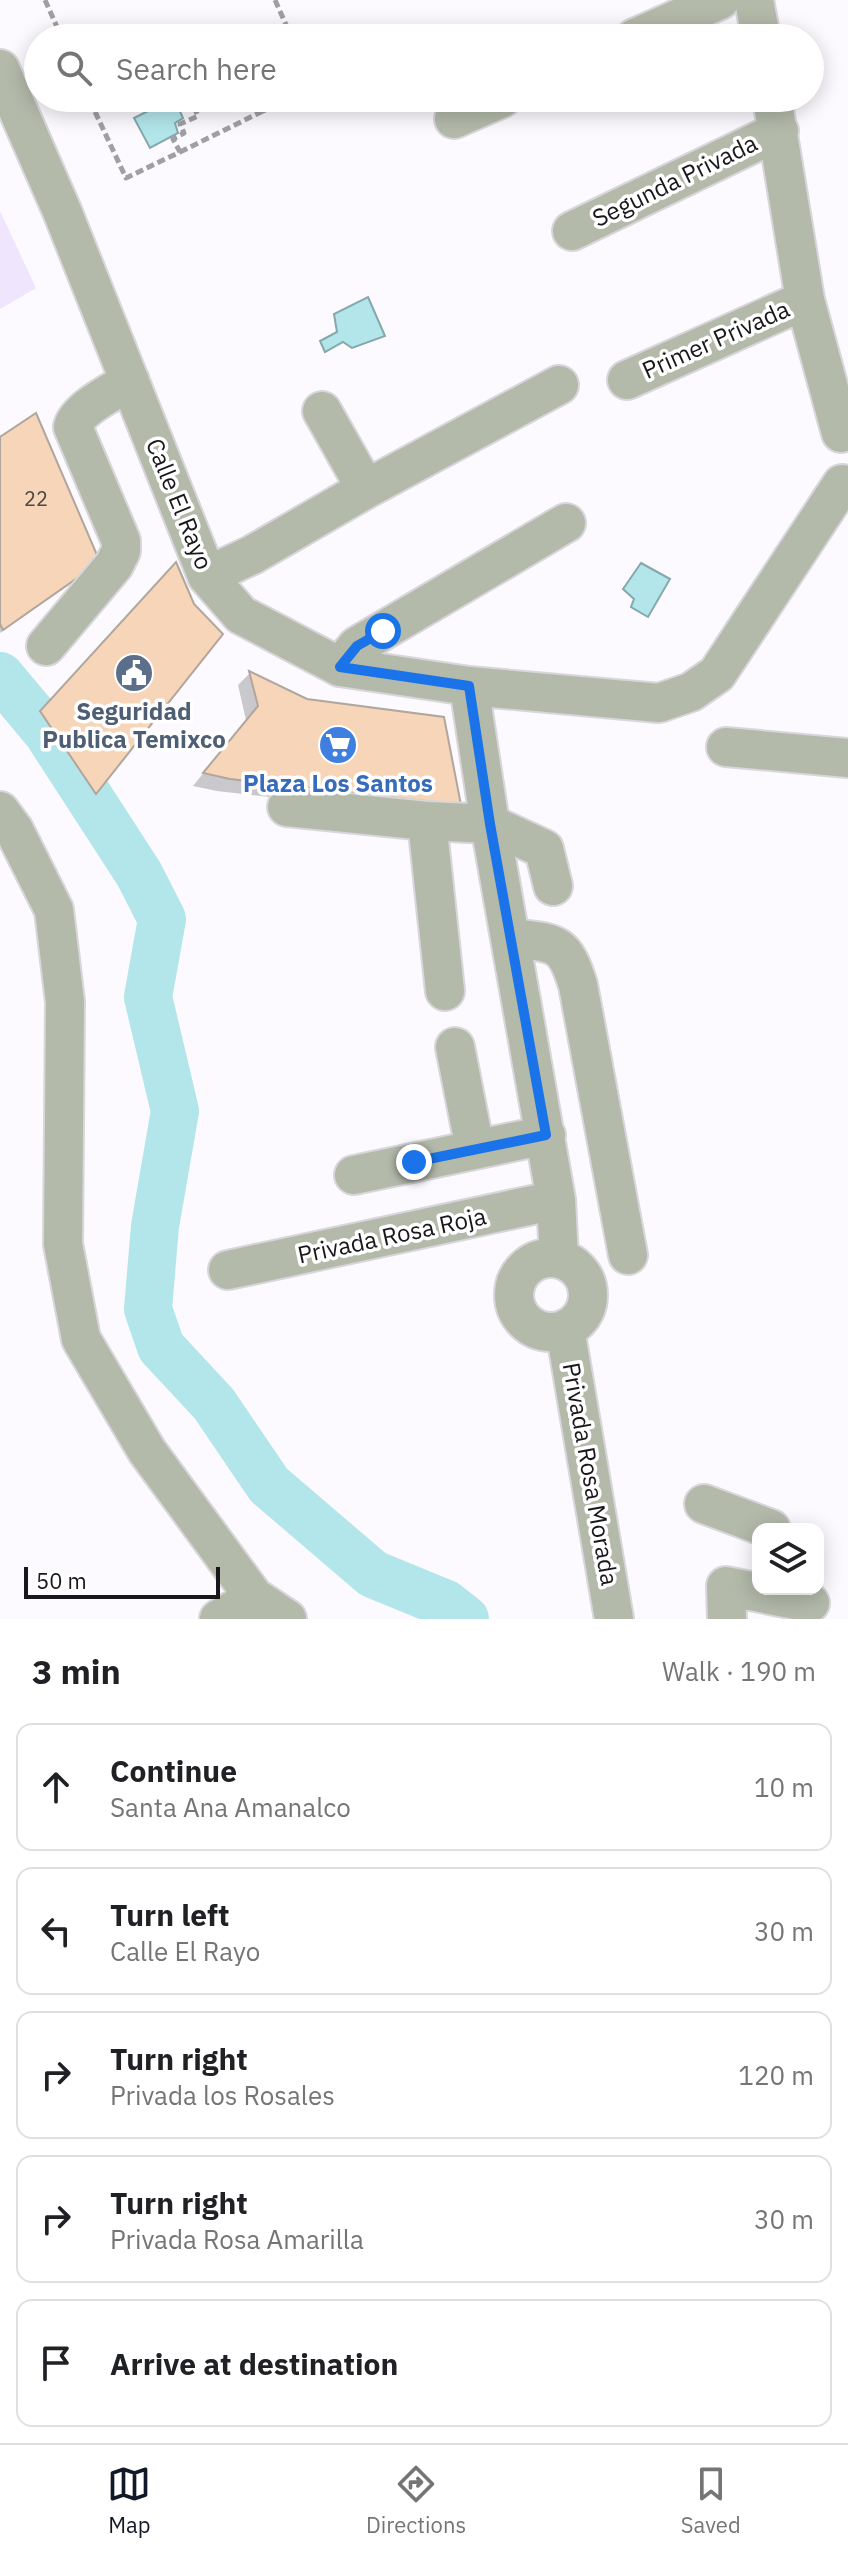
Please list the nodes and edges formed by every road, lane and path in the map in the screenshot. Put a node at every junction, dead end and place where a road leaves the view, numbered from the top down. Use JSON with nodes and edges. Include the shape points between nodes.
{"nodes":[{"id":1,"x":45,"y":0,"type":"edge"},
{"id":2,"x":275,"y":0,"type":"edge"},
{"id":3,"x":720,"y":0,"type":"edge"},
{"id":4,"x":754,"y":0,"type":"edge"},
{"id":5,"x":56,"y":24,"type":"edge"},
{"id":6,"x":286,"y":24,"type":"edge"},
{"id":7,"x":666,"y":24,"type":"edge"},
{"id":8,"x":758,"y":24,"type":"edge"},
{"id":9,"x":0,"y":69,"type":"edge"},
{"id":10,"x":97,"y":112,"type":"edge"},
{"id":11,"x":196,"y":112,"type":"edge"},
{"id":12,"x":261,"y":112,"type":"edge"},
{"id":13,"x":470,"y":112,"type":"edge"},
{"id":14,"x":776,"y":115,"type":"edge"},
{"id":15,"x":454,"y":119,"type":"dead end"},
{"id":16,"x":180,"y":152,"type":"junction"},
{"id":17,"x":572,"y":231,"type":"dead end"},
{"id":18,"x":805,"y":300,"type":"junction"},
{"id":19,"x":627,"y":380,"type":"dead end"},
{"id":20,"x":130,"y":381,"type":"junction"},
{"id":21,"x":559,"y":385,"type":"dead end"},
{"id":22,"x":322,"y":411,"type":"dead end"},
{"id":23,"x":844,"y":431,"type":"edge"},
{"id":24,"x":845,"y":486,"type":"edge"},
{"id":25,"x":366,"y":489,"type":"junction"},
{"id":26,"x":566,"y":523,"type":"dead end"},
{"id":27,"x":207,"y":576,"type":"junction"},
{"id":28,"x":46,"y":646,"type":"dead end"},
{"id":29,"x":340,"y":667,"type":"junction"},
{"id":30,"x":469,"y":686,"type":"junction"},
{"id":31,"x":726,"y":747,"type":"dead end"},
{"id":32,"x":848,"y":758,"type":"edge"},
{"id":33,"x":287,"y":807,"type":"dead end"},
{"id":34,"x":0,"y":811,"type":"edge"},
{"id":35,"x":427,"y":821,"type":"junction"},
{"id":36,"x":490,"y":824,"type":"junction"},
{"id":37,"x":553,"y":886,"type":"dead end"},
{"id":38,"x":510,"y":938,"type":"junction"},
{"id":39,"x":445,"y":991,"type":"dead end"},
{"id":40,"x":455,"y":1047,"type":"dead end"},
{"id":41,"x":546,"y":1135,"type":"junction"},
{"id":42,"x":475,"y":1149,"type":"junction"},
{"id":43,"x":354,"y":1175,"type":"dead end"},
{"id":44,"x":556,"y":1200,"type":"junction"},
{"id":45,"x":628,"y":1255,"type":"dead end"},
{"id":46,"x":559,"y":1258,"type":"junction"},
{"id":47,"x":228,"y":1270,"type":"dead end"},
{"id":48,"x":565,"y":1329,"type":"junction"},
{"id":49,"x":704,"y":1504,"type":"dead end"},
{"id":50,"x":755,"y":1523,"type":"edge"},
{"id":51,"x":254,"y":1597,"type":"junction"},
{"id":52,"x":811,"y":1604,"type":"edge"},
{"id":53,"x":219,"y":1619,"type":"edge"},
{"id":54,"x":287,"y":1619,"type":"edge"},
{"id":55,"x":614,"y":1619,"type":"edge"},
{"id":56,"x":727,"y":1619,"type":"edge"}],
"edges":[{"from":1,"to":5,"type":"path"},
{"from":2,"to":6,"type":"path"},
{"from":3,"to":7,"type":"street"},
{"from":4,"to":8,"type":"street"},
{"from":9,"to":20,"type":"street","name":"Calle El Rayo"},
{"from":10,"to":16,"type":"path","via":[[126,178]]},
{"from":11,"to":16,"type":"path","via":[[198,116],[180,124],[184,133],[173,139]]},
{"from":12,"to":16,"type":"path"},
{"from":13,"to":15,"type":"street"},
{"from":14,"to":17,"type":"street","name":"Segunda Privada"},
{"from":14,"to":18,"type":"street"},
{"from":18,"to":19,"type":"street","name":"Primer Privada"},
{"from":18,"to":23,"type":"street"},
{"from":20,"to":27,"type":"street","name":"Calle El Rayo"},
{"from":20,"to":28,"type":"street","via":[[83,412],[73,427],[121,551]]},
{"from":21,"to":25,"type":"street"},
{"from":22,"to":25,"type":"street"},
{"from":23,"to":24,"type":"street","name":"Calle El Rayo","via":[[832,463]]},
{"from":24,"to":30,"type":"street","name":"Calle El Rayo","via":[[717,674],[691,692],[659,703]]},
{"from":25,"to":27,"type":"street"},
{"from":26,"to":29,"type":"street","via":[[357,646]]},
{"from":27,"to":29,"type":"street","name":"Calle El Rayo","via":[[241,615]]},
{"from":29,"to":30,"type":"street","name":"Calle El Rayo"},
{"from":30,"to":36,"type":"street"},
{"from":31,"to":32,"type":"street"},
{"from":33,"to":35,"type":"street"},
{"from":34,"to":51,"type":"street","via":[[54,910],[65,1002],[63,1244],[81,1339],[147,1451]]},
{"from":35,"to":36,"type":"street"},
{"from":35,"to":39,"type":"street"},
{"from":36,"to":37,"type":"street","via":[[544,849]]},
{"from":36,"to":38,"type":"street"},
{"from":38,"to":41,"type":"street"},
{"from":38,"to":45,"type":"street","via":[[549,942],[569,957]]},
{"from":40,"to":42,"type":"street"},
{"from":41,"to":42,"type":"street"},
{"from":41,"to":44,"type":"street"},
{"from":42,"to":43,"type":"street"},
{"from":44,"to":46,"type":"street"},
{"from":44,"to":47,"type":"street","name":"Privada Rosa Roja"},
{"from":46,"to":48,"type":"street","via":[[576,1266],[587,1282],[588,1301],[580,1318]]},
{"from":46,"to":48,"type":"street","via":[[539,1259],[523,1270],[514,1288],[516,1307],[527,1323],[545,1332]]},
{"from":48,"to":55,"type":"street","name":"Privada Rosa Morada"},
{"from":49,"to":50,"type":"street"},
{"from":51,"to":53,"type":"street"},
{"from":51,"to":54,"type":"street"},
{"from":52,"to":56,"type":"street","via":[[726,1586]]}]}
